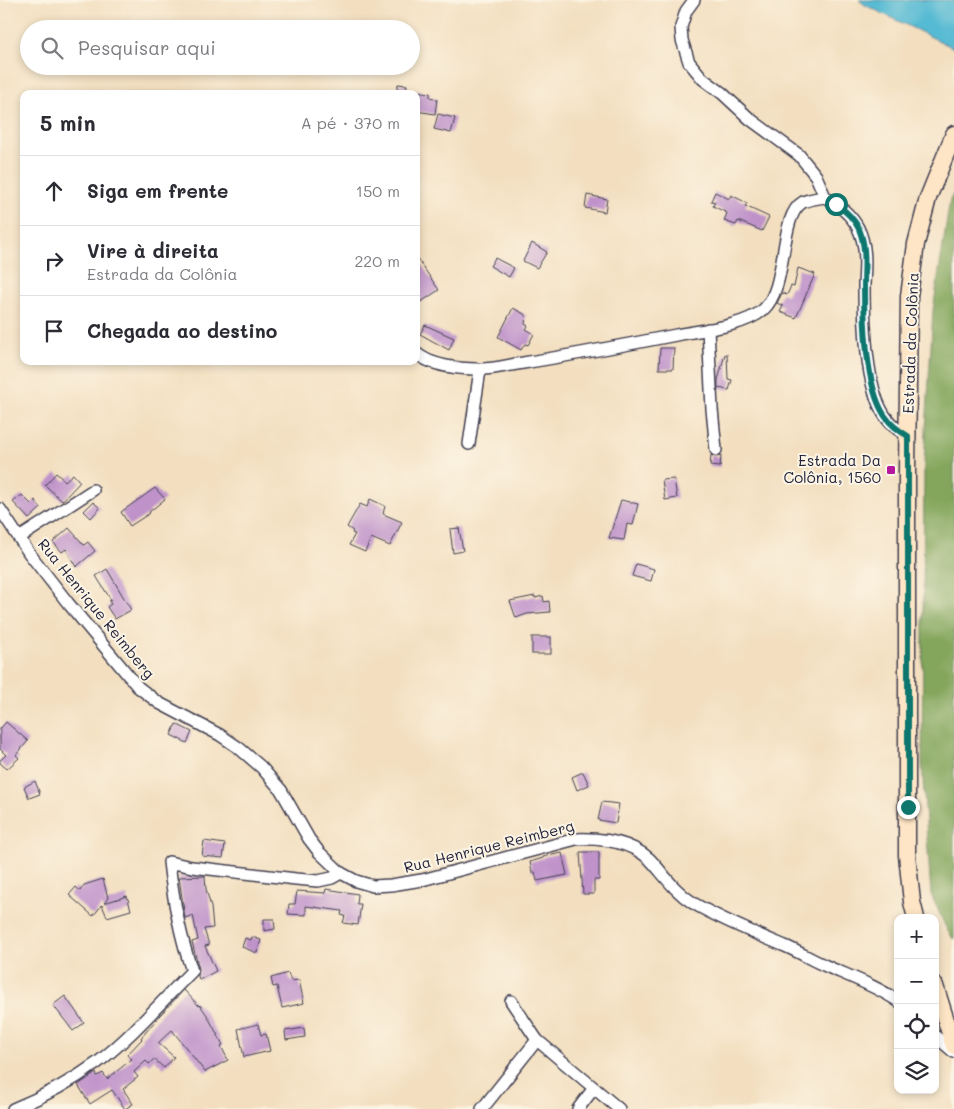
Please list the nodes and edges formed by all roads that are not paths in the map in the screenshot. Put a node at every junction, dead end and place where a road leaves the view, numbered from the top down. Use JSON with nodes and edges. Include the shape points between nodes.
{"nodes":[{"id":1,"x":694,"y":0,"type":"edge"},
{"id":2,"x":954,"y":134,"type":"edge"},
{"id":3,"x":825,"y":197,"type":"junction"},
{"id":4,"x":708,"y":329,"type":"junction"},
{"id":5,"x":420,"y":355,"type":"edge"},
{"id":6,"x":480,"y":370,"type":"junction"},
{"id":7,"x":908,"y":436,"type":"junction"},
{"id":8,"x":469,"y":444,"type":"dead end"},
{"id":9,"x":716,"y":450,"type":"dead end"},
{"id":10,"x":94,"y":490,"type":"dead end"},
{"id":11,"x":0,"y":509,"type":"edge"},
{"id":12,"x":19,"y":538,"type":"junction"},
{"id":13,"x":341,"y":873,"type":"junction"},
{"id":14,"x":915,"y":914,"type":"edge"},
{"id":15,"x":894,"y":999,"type":"edge"},
{"id":16,"x":939,"y":999,"type":"edge"},
{"id":17,"x":511,"y":1001,"type":"dead end"},
{"id":18,"x":939,"y":1039,"type":"edge"},
{"id":19,"x":537,"y":1040,"type":"junction"},
{"id":20,"x":954,"y":1046,"type":"edge"},
{"id":21,"x":954,"y":1052,"type":"edge"},
{"id":22,"x":594,"y":1088,"type":"junction"},
{"id":23,"x":13,"y":1109,"type":"edge"},
{"id":24,"x":482,"y":1109,"type":"edge"},
{"id":25,"x":578,"y":1109,"type":"edge"},
{"id":26,"x":619,"y":1109,"type":"edge"}],
"edges":[{"from":1,"to":3,"type":"street","via":[[681,27],[689,62],[703,79],[798,155],[816,176]]},
{"from":2,"to":7,"type":"main road","name":"Estrada da Colônia","via":[[928,198],[916,244],[909,296]]},
{"from":3,"to":4,"type":"street","via":[[802,202],[791,217],[780,275],[764,309],[748,318]]},
{"from":3,"to":7,"type":"street","via":[[847,212],[859,230],[865,256],[865,323],[873,390],[885,416]]},
{"from":4,"to":6,"type":"street"},
{"from":4,"to":9,"type":"street"},
{"from":5,"to":6,"type":"street","via":[[432,362]]},
{"from":6,"to":8,"type":"street"},
{"from":7,"to":14,"type":"main road","name":"Estrada da Colônia","via":[[907,855]]},
{"from":10,"to":12,"type":"street"},
{"from":11,"to":12,"type":"street","name":"Rua Henrique Reimberg"},
{"from":12,"to":13,"type":"street","name":"Rua Henrique Reimberg","via":[[68,604],[138,687],[160,703],[220,735],[261,767],[281,790],[309,839]]},
{"from":13,"to":15,"type":"street","name":"Rua Henrique Reimberg","via":[[373,886],[391,885],[422,880],[576,839],[600,838],[641,852],[672,887],[693,903]]},
{"from":13,"to":23,"type":"street","via":[[318,881],[169,862],[175,905],[192,971],[97,1063],[68,1082]]},
{"from":16,"to":20,"type":"main road"},
{"from":17,"to":19,"type":"street"},
{"from":18,"to":21,"type":"street"},
{"from":19,"to":22,"type":"street"},
{"from":19,"to":24,"type":"street"},
{"from":22,"to":25,"type":"street"},
{"from":22,"to":26,"type":"street"}]}
